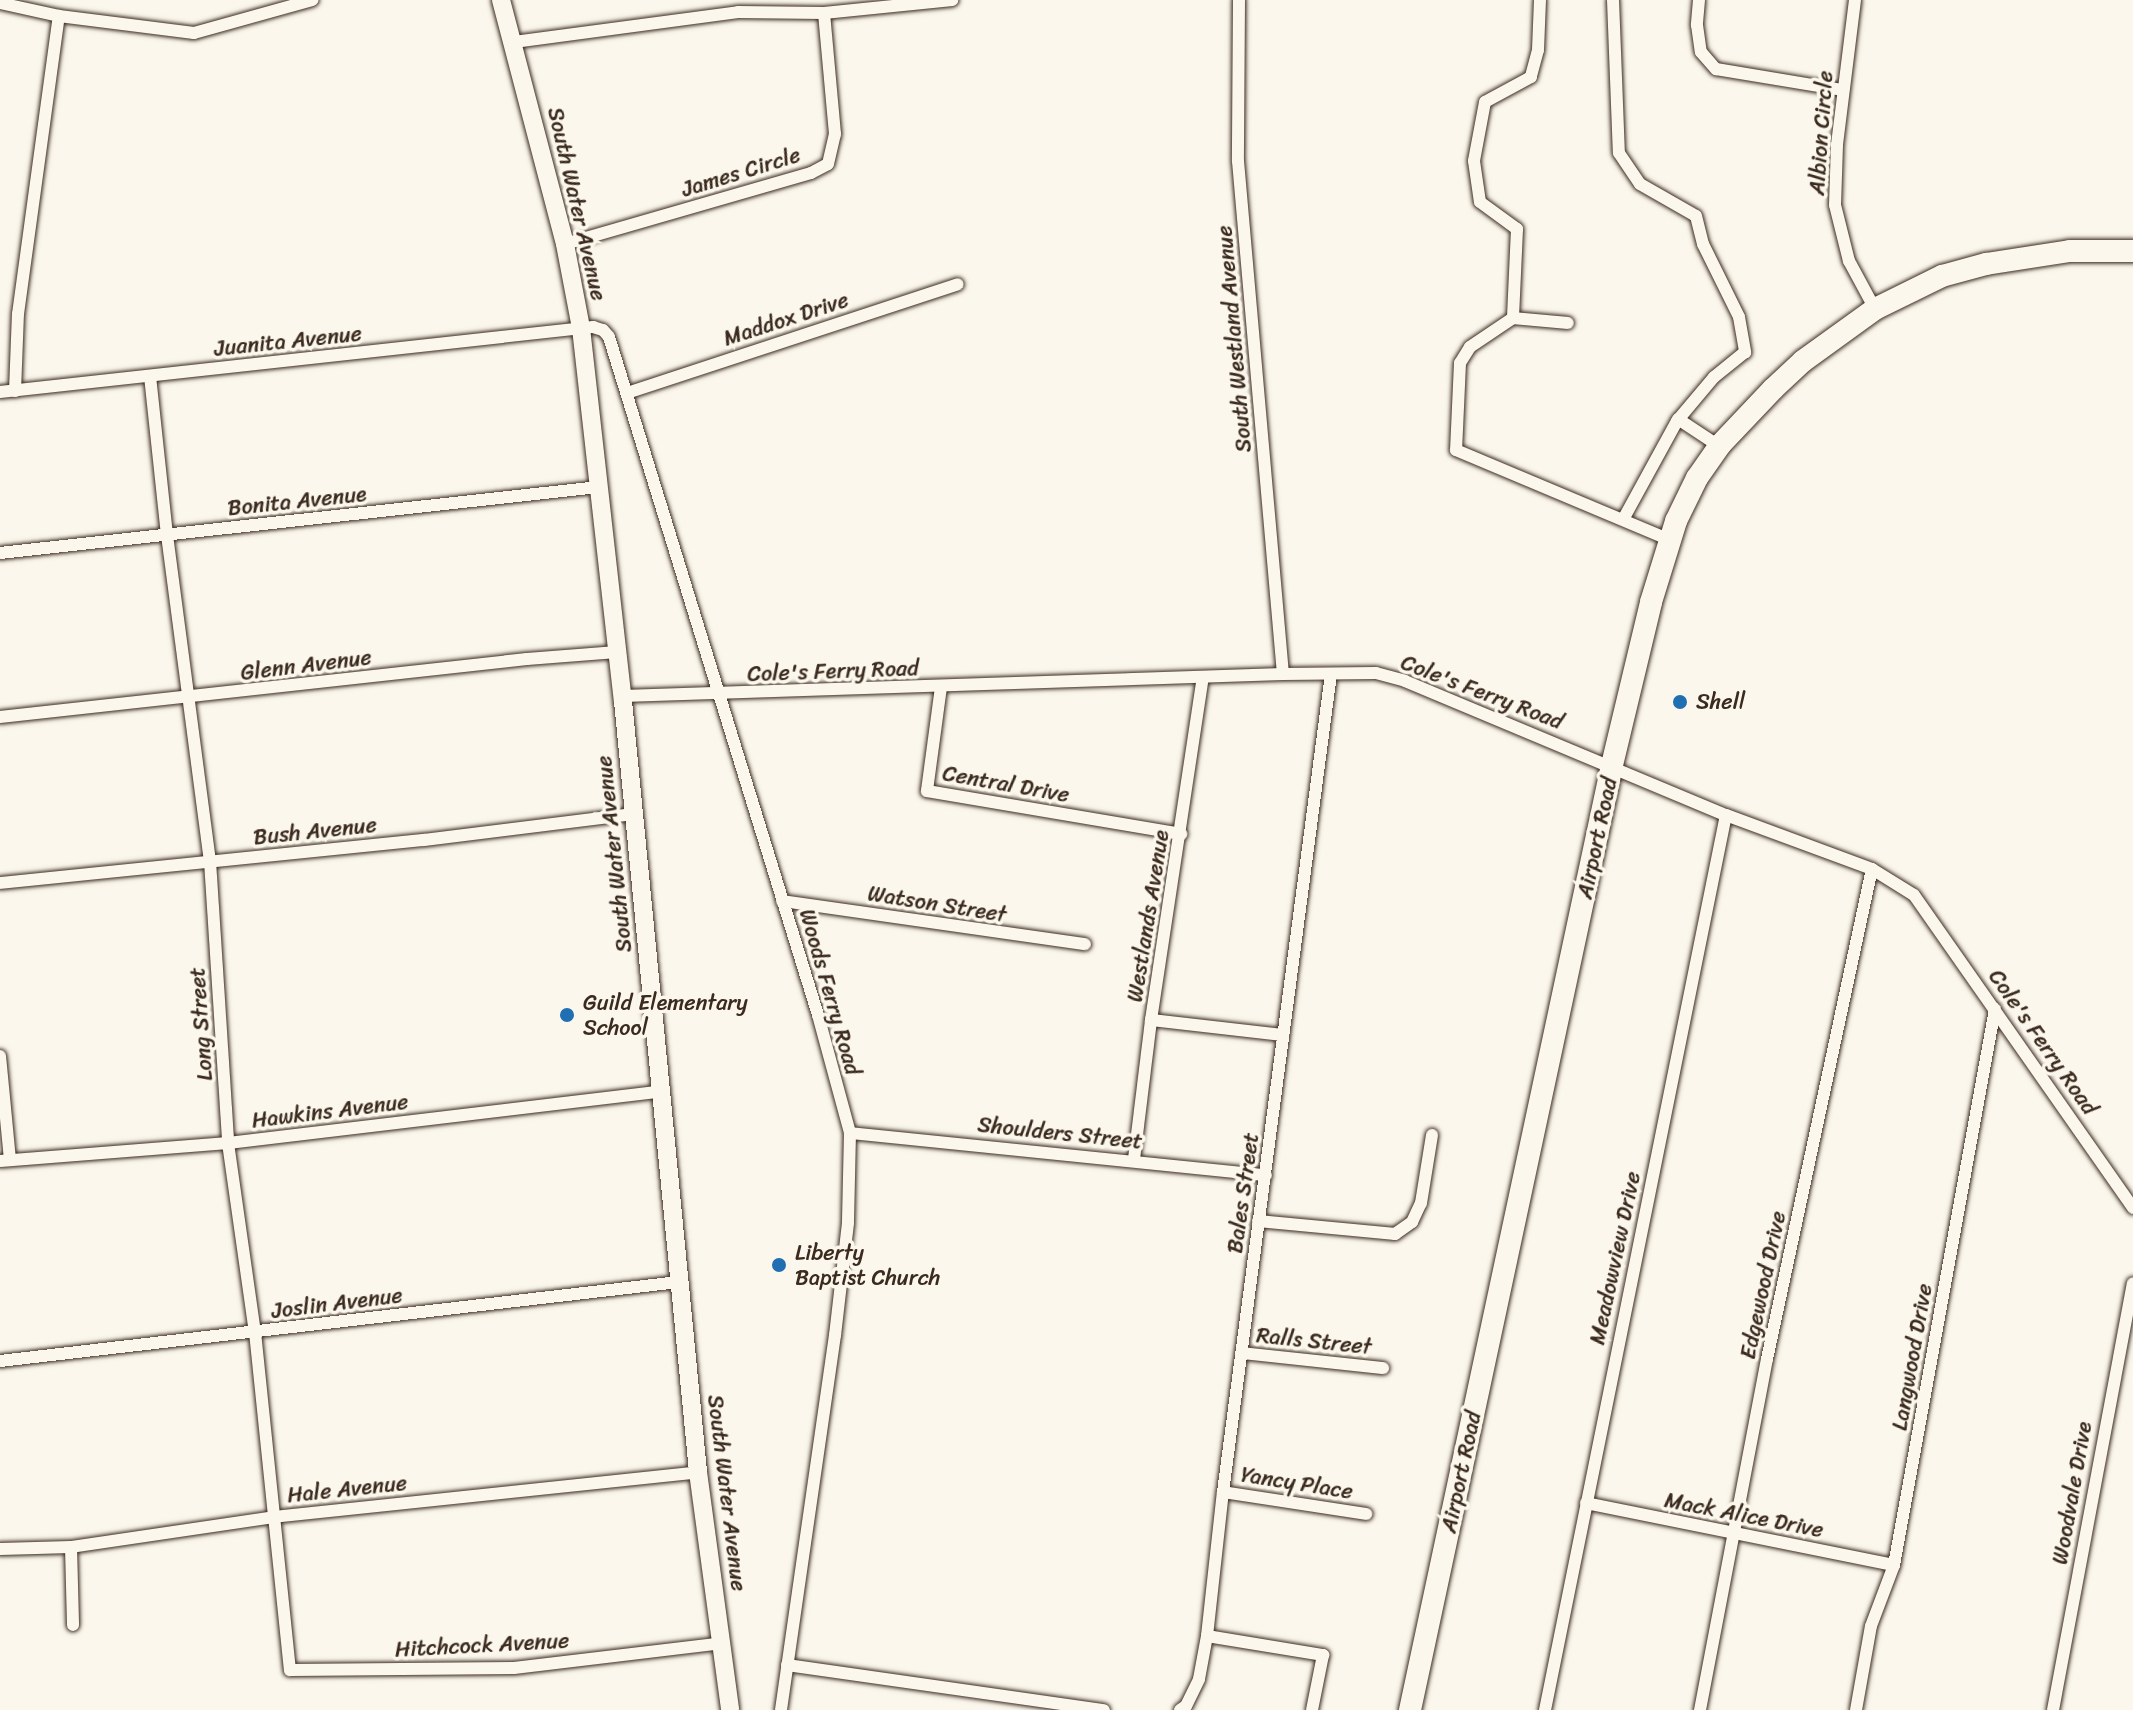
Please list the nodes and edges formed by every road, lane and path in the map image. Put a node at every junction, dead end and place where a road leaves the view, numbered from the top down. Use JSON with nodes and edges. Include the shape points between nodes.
{"nodes":[{"id":1,"x":312,"y":0,"type":"edge"},
{"id":2,"x":501,"y":0,"type":"edge"},
{"id":3,"x":952,"y":0,"type":"edge"},
{"id":4,"x":1239,"y":0,"type":"edge"},
{"id":5,"x":1540,"y":0,"type":"edge"},
{"id":6,"x":1613,"y":0,"type":"edge"},
{"id":7,"x":1699,"y":0,"type":"edge"},
{"id":8,"x":1855,"y":0,"type":"edge"},
{"id":9,"x":0,"y":3,"type":"edge"},
{"id":10,"x":824,"y":13,"type":"junction"},
{"id":11,"x":59,"y":16,"type":"junction"},
{"id":12,"x":514,"y":42,"type":"junction"},
{"id":13,"x":1843,"y":90,"type":"junction"},
{"id":14,"x":565,"y":244,"type":"junction"},
{"id":15,"x":2133,"y":251,"type":"edge"},
{"id":16,"x":958,"y":284,"type":"dead end"},
{"id":17,"x":1875,"y":309,"type":"junction"},
{"id":18,"x":1513,"y":318,"type":"junction"},
{"id":19,"x":1568,"y":323,"type":"dead end"},
{"id":20,"x":581,"y":328,"type":"junction"},
{"id":21,"x":150,"y":376,"type":"junction"},
{"id":22,"x":15,"y":391,"type":"junction"},
{"id":23,"x":0,"y":392,"type":"edge"},
{"id":24,"x":627,"y":393,"type":"junction"},
{"id":25,"x":1678,"y":419,"type":"junction"},
{"id":26,"x":1719,"y":446,"type":"junction"},
{"id":27,"x":599,"y":487,"type":"junction"},
{"id":28,"x":1624,"y":518,"type":"junction"},
{"id":29,"x":167,"y":535,"type":"junction"},
{"id":30,"x":1670,"y":540,"type":"junction"},
{"id":31,"x":0,"y":553,"type":"edge"},
{"id":32,"x":617,"y":652,"type":"junction"},
{"id":33,"x":1283,"y":674,"type":"junction"},
{"id":34,"x":1331,"y":674,"type":"junction"},
{"id":35,"x":1203,"y":678,"type":"junction"},
{"id":36,"x":941,"y":687,"type":"junction"},
{"id":37,"x":721,"y":695,"type":"junction"},
{"id":38,"x":623,"y":696,"type":"junction"},
{"id":39,"x":191,"y":698,"type":"junction"},
{"id":40,"x":0,"y":717,"type":"edge"},
{"id":41,"x":1612,"y":765,"type":"junction"},
{"id":42,"x":633,"y":814,"type":"junction"},
{"id":43,"x":1726,"y":815,"type":"junction"},
{"id":44,"x":1181,"y":834,"type":"junction"},
{"id":45,"x":210,"y":861,"type":"junction"},
{"id":46,"x":1872,"y":869,"type":"junction"},
{"id":47,"x":0,"y":883,"type":"edge"},
{"id":48,"x":782,"y":901,"type":"junction"},
{"id":49,"x":1085,"y":944,"type":"dead end"},
{"id":50,"x":1995,"y":1009,"type":"junction"},
{"id":51,"x":1151,"y":1020,"type":"junction"},
{"id":52,"x":1283,"y":1035,"type":"junction"},
{"id":53,"x":0,"y":1056,"type":"edge"},
{"id":54,"x":663,"y":1091,"type":"junction"},
{"id":55,"x":850,"y":1133,"type":"junction"},
{"id":56,"x":1432,"y":1135,"type":"dead end"},
{"id":57,"x":228,"y":1143,"type":"junction"},
{"id":58,"x":1134,"y":1159,"type":"junction"},
{"id":59,"x":5,"y":1160,"type":"edge"},
{"id":60,"x":1266,"y":1175,"type":"junction"},
{"id":61,"x":2133,"y":1208,"type":"edge"},
{"id":62,"x":1258,"y":1221,"type":"junction"},
{"id":63,"x":679,"y":1282,"type":"junction"},
{"id":64,"x":2133,"y":1283,"type":"edge"},
{"id":65,"x":255,"y":1332,"type":"junction"},
{"id":66,"x":1242,"y":1353,"type":"junction"},
{"id":67,"x":0,"y":1361,"type":"edge"},
{"id":68,"x":1383,"y":1368,"type":"dead end"},
{"id":69,"x":698,"y":1472,"type":"junction"},
{"id":70,"x":1223,"y":1492,"type":"junction"},
{"id":71,"x":1586,"y":1503,"type":"junction"},
{"id":72,"x":1366,"y":1514,"type":"dead end"},
{"id":73,"x":273,"y":1517,"type":"junction"},
{"id":74,"x":1732,"y":1535,"type":"junction"},
{"id":75,"x":71,"y":1547,"type":"junction"},
{"id":76,"x":0,"y":1549,"type":"edge"},
{"id":77,"x":1894,"y":1565,"type":"junction"},
{"id":78,"x":73,"y":1625,"type":"dead end"},
{"id":79,"x":1207,"y":1636,"type":"junction"},
{"id":80,"x":723,"y":1643,"type":"junction"},
{"id":81,"x":787,"y":1665,"type":"junction"},
{"id":82,"x":290,"y":1670,"type":"joint"},
{"id":83,"x":730,"y":1710,"type":"edge"},
{"id":84,"x":781,"y":1710,"type":"edge"},
{"id":85,"x":1104,"y":1710,"type":"edge"},
{"id":86,"x":1180,"y":1710,"type":"edge"},
{"id":87,"x":1312,"y":1710,"type":"edge"},
{"id":88,"x":1410,"y":1710,"type":"edge"},
{"id":89,"x":1545,"y":1710,"type":"edge"},
{"id":90,"x":1700,"y":1710,"type":"edge"},
{"id":91,"x":1856,"y":1710,"type":"edge"},
{"id":92,"x":2053,"y":1710,"type":"edge"}],
"edges":[{"from":1,"to":11,"type":"street","via":[[194,33]]},
{"from":2,"to":12,"type":"main road","name":"South Water Avenue"},
{"from":3,"to":10,"type":"street"},
{"from":4,"to":33,"type":"street","name":"South Westland Avenue","via":[[1238,161]]},
{"from":5,"to":18,"type":"street","via":[[1531,77],[1485,102],[1474,161],[1480,202],[1517,229]]},
{"from":6,"to":25,"type":"street","via":[[1619,153],[1640,184],[1696,216],[1703,244],[1739,317],[1745,352],[1714,377]]},
{"from":7,"to":13,"type":"street","via":[[1701,52],[1716,69]]},
{"from":8,"to":13,"type":"street","name":"Albion Circle"},
{"from":9,"to":11,"type":"street"},
{"from":10,"to":12,"type":"street","via":[[738,12]]},
{"from":10,"to":14,"type":"street","name":"James Circle","via":[[835,134],[828,164]]},
{"from":11,"to":22,"type":"street","via":[[18,314]]},
{"from":12,"to":14,"type":"main road","name":"South Water Avenue"},
{"from":13,"to":17,"type":"street","name":"Albion Circle","via":[[1835,205],[1849,261]]},
{"from":14,"to":20,"type":"main road","name":"South Water Avenue"},
{"from":15,"to":17,"type":"highway","name":"Airport Road","via":[[2070,251],[1986,264],[1942,276]]},
{"from":16,"to":24,"type":"street","name":"Maddox Drive"},
{"from":17,"to":26,"type":"highway","name":"Airport Road","via":[[1803,361]]},
{"from":18,"to":19,"type":"street"},
{"from":18,"to":28,"type":"street","via":[[1470,347],[1460,363],[1456,450]]},
{"from":20,"to":21,"type":"street","name":"Juanita Avenue"},
{"from":20,"to":24,"type":"street","name":"Woods Ferry Road","via":[[603,330],[609,337]]},
{"from":20,"to":27,"type":"main road","name":"South Water Avenue"},
{"from":21,"to":22,"type":"street","name":"Juanita Avenue"},
{"from":21,"to":29,"type":"street","name":"Long Street"},
{"from":22,"to":23,"type":"street","name":"Juanita Avenue"},
{"from":24,"to":37,"type":"street","name":"Woods Ferry Road"},
{"from":25,"to":26,"type":"street"},
{"from":25,"to":28,"type":"street"},
{"from":26,"to":30,"type":"highway","name":"Airport Road","via":[[1697,478]]},
{"from":27,"to":29,"type":"street","name":"Bonita Avenue"},
{"from":27,"to":32,"type":"main road","name":"South Water Avenue"},
{"from":28,"to":30,"type":"street"},
{"from":29,"to":31,"type":"street","name":"Bonita Avenue"},
{"from":29,"to":39,"type":"street","name":"Long Street"},
{"from":30,"to":41,"type":"highway","name":"Airport Road"},
{"from":32,"to":38,"type":"main road","name":"South Water Avenue"},
{"from":32,"to":39,"type":"street","name":"Glenn Avenue"},
{"from":33,"to":34,"type":"street","name":"Cole's Ferry Road"},
{"from":33,"to":35,"type":"street","name":"Cole's Ferry Road"},
{"from":34,"to":41,"type":"street","name":"Cole's Ferry Road","via":[[1376,673],[1405,681]]},
{"from":34,"to":52,"type":"street","name":"Bales Street"},
{"from":35,"to":36,"type":"street","name":"Cole's Ferry Road"},
{"from":35,"to":44,"type":"street","name":"Westlands Avenue"},
{"from":36,"to":37,"type":"street","name":"Cole's Ferry Road"},
{"from":36,"to":44,"type":"street","name":"Central Drive","via":[[927,791]]},
{"from":37,"to":38,"type":"street","name":"Cole's Ferry Road"},
{"from":37,"to":48,"type":"street","name":"Woods Ferry Road"},
{"from":38,"to":42,"type":"main road","name":"South Water Avenue"},
{"from":39,"to":40,"type":"street","name":"Glenn Avenue"},
{"from":39,"to":45,"type":"street","name":"Long Street"},
{"from":41,"to":43,"type":"street","name":"Cole's Ferry Road"},
{"from":41,"to":88,"type":"highway","name":"Airport Road"},
{"from":42,"to":45,"type":"street","name":"Bush Avenue"},
{"from":42,"to":54,"type":"main road","name":"South Water Avenue"},
{"from":43,"to":46,"type":"street","name":"Cole's Ferry Road"},
{"from":43,"to":71,"type":"street","name":"Meadowview Drive"},
{"from":44,"to":51,"type":"street","name":"Westlands Avenue"},
{"from":45,"to":47,"type":"street","name":"Bush Avenue"},
{"from":45,"to":57,"type":"street","name":"Long Street"},
{"from":46,"to":50,"type":"street","name":"Cole's Ferry Road","via":[[1914,895]]},
{"from":46,"to":74,"type":"street","name":"Edgewood Drive"},
{"from":48,"to":49,"type":"street","name":"Watson Street"},
{"from":48,"to":55,"type":"street","name":"Woods Ferry Road"},
{"from":50,"to":61,"type":"street","name":"Cole's Ferry Road"},
{"from":50,"to":77,"type":"street","name":"Langwood Drive"},
{"from":51,"to":52,"type":"street"},
{"from":51,"to":58,"type":"street","name":"Westlands Avenue"},
{"from":52,"to":60,"type":"street","name":"Bales Street"},
{"from":53,"to":59,"type":"street"},
{"from":54,"to":57,"type":"street","name":"Hawkins Avenue"},
{"from":54,"to":63,"type":"main road","name":"South Water Avenue"},
{"from":55,"to":58,"type":"street","name":"Shoulders Street"},
{"from":55,"to":81,"type":"street","name":"Woods Ferry Road","via":[[848,1223]]},
{"from":56,"to":62,"type":"street","via":[[1421,1203],[1412,1222],[1395,1234]]},
{"from":57,"to":59,"type":"street","name":"Hawkins Avenue"},
{"from":57,"to":65,"type":"street","name":"Long Street"},
{"from":58,"to":60,"type":"street","name":"Shoulders Street"},
{"from":60,"to":62,"type":"street","name":"Bales Street"},
{"from":62,"to":66,"type":"street","name":"Bales Street"},
{"from":63,"to":65,"type":"street","name":"Joslin Avenue"},
{"from":63,"to":69,"type":"main road","name":"South Water Avenue"},
{"from":64,"to":92,"type":"street","name":"Woodvale Drive"},
{"from":65,"to":67,"type":"street","name":"Joslin Avenue"},
{"from":65,"to":73,"type":"street","name":"Long Street"},
{"from":66,"to":68,"type":"street","name":"Ralls Street"},
{"from":66,"to":70,"type":"street","name":"Bales Street"},
{"from":69,"to":73,"type":"street","name":"Hale Avenue"},
{"from":69,"to":80,"type":"main road","name":"South Water Avenue"},
{"from":70,"to":72,"type":"street","name":"Yancy Place"},
{"from":70,"to":79,"type":"street","name":"Bales Street"},
{"from":71,"to":74,"type":"street","name":"Mack Alice Drive"},
{"from":71,"to":89,"type":"street","name":"Meadowview Drive"},
{"from":73,"to":75,"type":"street","name":"Hale Avenue"},
{"from":73,"to":82,"type":"street","name":"Long Street"},
{"from":74,"to":77,"type":"street","name":"Mack Alice Drive"},
{"from":74,"to":90,"type":"street","name":"Edgewood Drive"},
{"from":75,"to":76,"type":"street","name":"Hale Avenue"},
{"from":75,"to":78,"type":"street"},
{"from":77,"to":91,"type":"street","name":"Langwood Drive","via":[[1871,1626]]},
{"from":79,"to":86,"type":"street","name":"Bales Street","via":[[1199,1679]]},
{"from":79,"to":87,"type":"street","via":[[1323,1655]]},
{"from":80,"to":82,"type":"street","name":"Hitchcock Avenue","via":[[514,1668]]},
{"from":80,"to":83,"type":"main road","name":"South Water Avenue"},
{"from":81,"to":84,"type":"street","name":"Woods Ferry Road"},
{"from":81,"to":85,"type":"street"}]}
